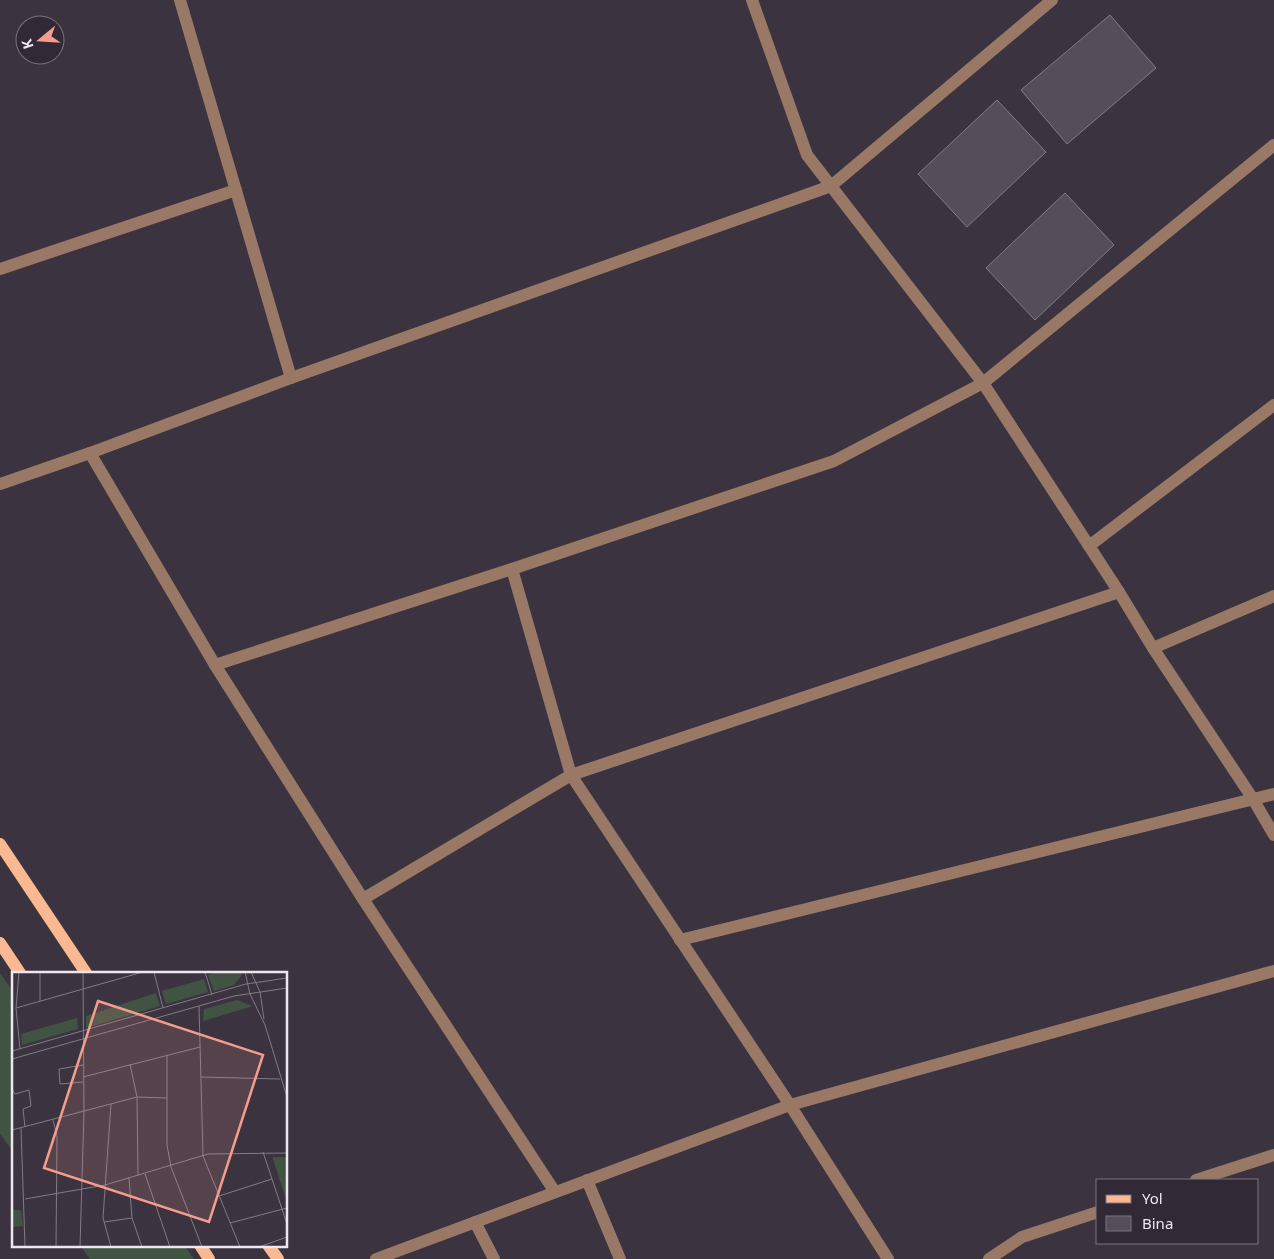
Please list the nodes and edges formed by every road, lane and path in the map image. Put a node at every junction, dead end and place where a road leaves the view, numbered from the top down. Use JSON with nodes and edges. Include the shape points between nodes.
{"nodes":[{"id":1,"x":180,"y":0,"type":"edge"},
{"id":2,"x":752,"y":0,"type":"edge"},
{"id":3,"x":1052,"y":0,"type":"edge"},
{"id":4,"x":1274,"y":145,"type":"edge"},
{"id":5,"x":832,"y":186,"type":"junction"},
{"id":6,"x":236,"y":190,"type":"junction"},
{"id":7,"x":0,"y":269,"type":"edge"},
{"id":8,"x":291,"y":378,"type":"junction"},
{"id":9,"x":983,"y":383,"type":"junction"},
{"id":10,"x":1274,"y":405,"type":"edge"},
{"id":11,"x":90,"y":453,"type":"junction"},
{"id":12,"x":0,"y":484,"type":"edge"},
{"id":13,"x":1089,"y":546,"type":"junction"},
{"id":14,"x":512,"y":569,"type":"junction"},
{"id":15,"x":1119,"y":592,"type":"junction"},
{"id":16,"x":1274,"y":596,"type":"edge"},
{"id":17,"x":1153,"y":648,"type":"junction"},
{"id":18,"x":215,"y":665,"type":"junction"},
{"id":19,"x":571,"y":775,"type":"junction"},
{"id":20,"x":1274,"y":794,"type":"edge"},
{"id":21,"x":1253,"y":800,"type":"junction"},
{"id":22,"x":1274,"y":835,"type":"edge"},
{"id":23,"x":0,"y":844,"type":"edge"},
{"id":24,"x":363,"y":899,"type":"junction"},
{"id":25,"x":680,"y":940,"type":"junction"},
{"id":26,"x":0,"y":943,"type":"edge"},
{"id":27,"x":1274,"y":971,"type":"edge"},
{"id":28,"x":19,"y":972,"type":"edge"},
{"id":29,"x":85,"y":972,"type":"edge"},
{"id":30,"x":790,"y":1105,"type":"junction"},
{"id":31,"x":1274,"y":1155,"type":"edge"},
{"id":32,"x":1199,"y":1179,"type":"edge"},
{"id":33,"x":587,"y":1180,"type":"junction"},
{"id":34,"x":554,"y":1192,"type":"junction"},
{"id":35,"x":1096,"y":1213,"type":"edge"},
{"id":36,"x":475,"y":1222,"type":"junction"},
{"id":37,"x":201,"y":1246,"type":"edge"},
{"id":38,"x":269,"y":1246,"type":"edge"},
{"id":39,"x":209,"y":1259,"type":"edge"},
{"id":40,"x":278,"y":1259,"type":"edge"},
{"id":41,"x":376,"y":1259,"type":"edge"},
{"id":42,"x":494,"y":1259,"type":"edge"},
{"id":43,"x":620,"y":1259,"type":"edge"},
{"id":44,"x":888,"y":1259,"type":"edge"},
{"id":45,"x":989,"y":1259,"type":"edge"}],
"edges":[{"from":1,"to":6,"type":"street"},
{"from":2,"to":5,"type":"street","via":[[807,155]]},
{"from":3,"to":5,"type":"street"},
{"from":4,"to":9,"type":"street"},
{"from":5,"to":8,"type":"street"},
{"from":5,"to":9,"type":"street"},
{"from":6,"to":7,"type":"street"},
{"from":6,"to":8,"type":"street"},
{"from":8,"to":11,"type":"street"},
{"from":9,"to":13,"type":"street"},
{"from":9,"to":14,"type":"street","via":[[834,461]]},
{"from":10,"to":13,"type":"street"},
{"from":11,"to":12,"type":"street"},
{"from":11,"to":18,"type":"street"},
{"from":13,"to":15,"type":"street"},
{"from":14,"to":18,"type":"street"},
{"from":14,"to":19,"type":"street"},
{"from":15,"to":17,"type":"street"},
{"from":15,"to":19,"type":"street"},
{"from":16,"to":17,"type":"street"},
{"from":17,"to":21,"type":"street"},
{"from":18,"to":24,"type":"street"},
{"from":19,"to":24,"type":"street"},
{"from":19,"to":25,"type":"street"},
{"from":20,"to":21,"type":"street"},
{"from":21,"to":22,"type":"street"},
{"from":21,"to":25,"type":"street"},
{"from":23,"to":29,"type":"main road"},
{"from":24,"to":34,"type":"street"},
{"from":25,"to":30,"type":"street"},
{"from":26,"to":28,"type":"main road"},
{"from":27,"to":30,"type":"street"},
{"from":30,"to":33,"type":"street"},
{"from":30,"to":44,"type":"street"},
{"from":31,"to":32,"type":"street"},
{"from":33,"to":34,"type":"street"},
{"from":33,"to":43,"type":"street"},
{"from":34,"to":36,"type":"street"},
{"from":35,"to":45,"type":"street","via":[[1022,1237]]},
{"from":36,"to":41,"type":"street"},
{"from":36,"to":42,"type":"street"},
{"from":37,"to":39,"type":"main road"},
{"from":38,"to":40,"type":"main road"}]}
